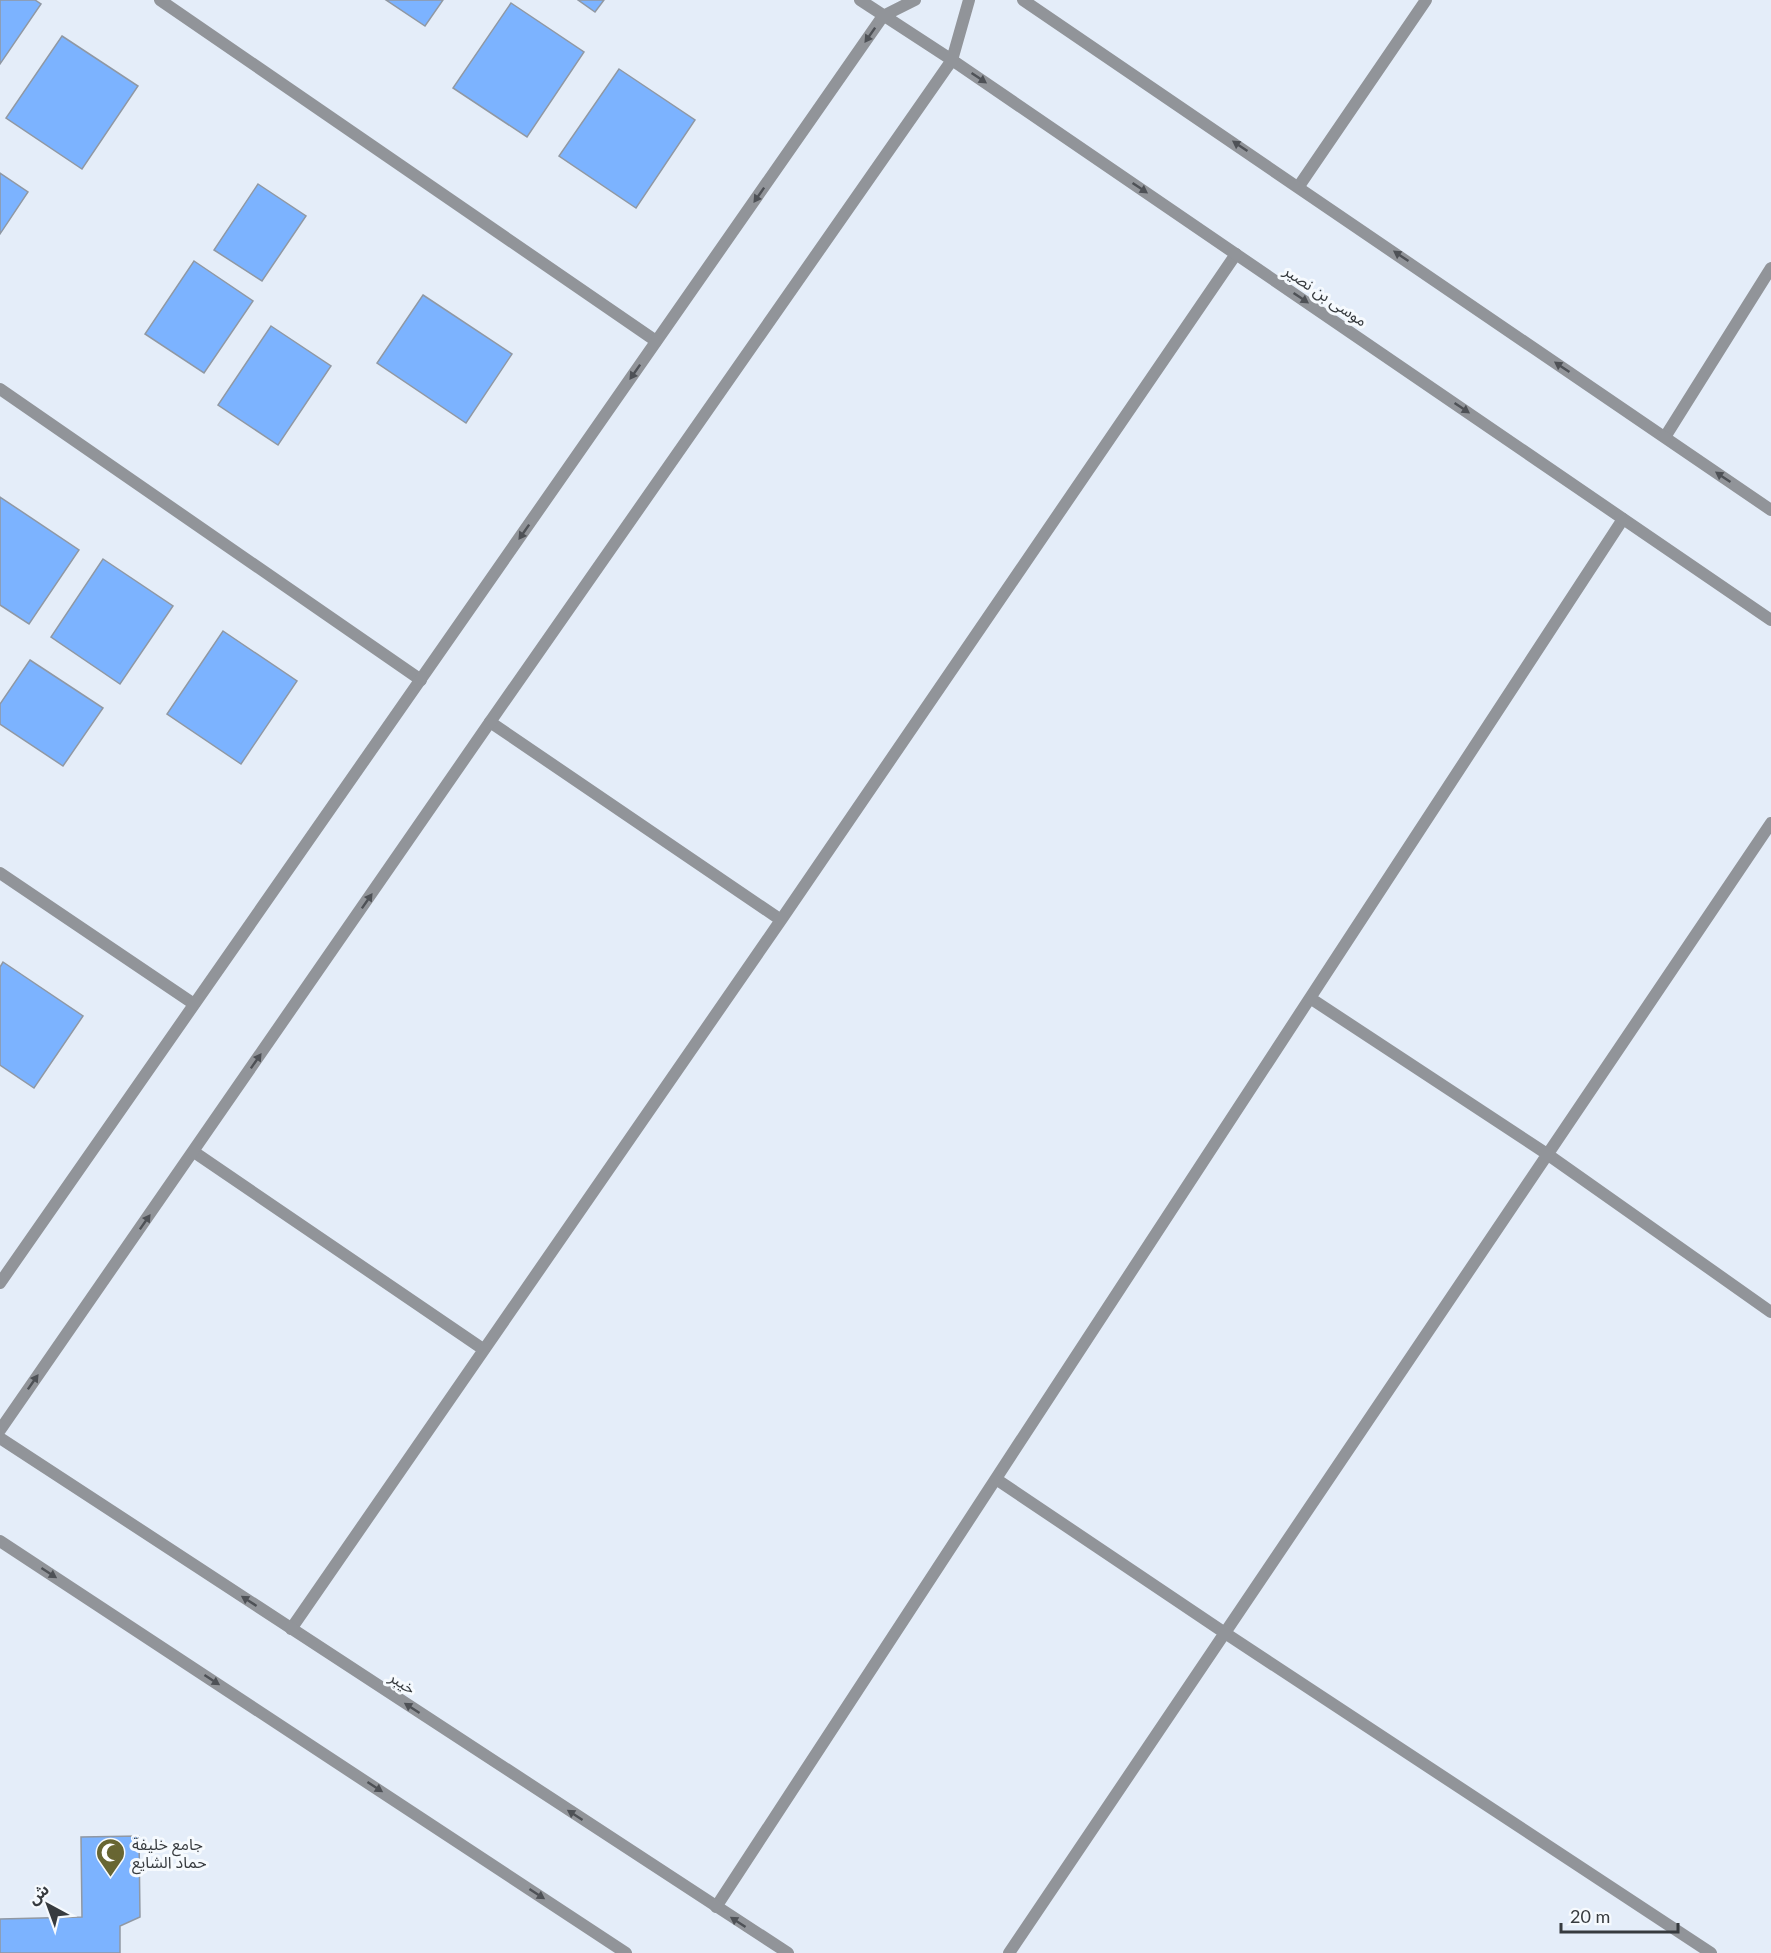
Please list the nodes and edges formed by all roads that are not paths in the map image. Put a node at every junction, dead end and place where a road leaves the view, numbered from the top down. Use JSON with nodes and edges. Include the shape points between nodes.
{"nodes":[{"id":1,"x":160,"y":0,"type":"edge"},
{"id":2,"x":860,"y":0,"type":"edge"},
{"id":3,"x":915,"y":0,"type":"edge"},
{"id":4,"x":969,"y":0,"type":"edge"},
{"id":5,"x":1023,"y":0,"type":"edge"},
{"id":6,"x":1426,"y":0,"type":"edge"},
{"id":7,"x":883,"y":16,"type":"junction"},
{"id":8,"x":952,"y":60,"type":"junction"},
{"id":9,"x":1299,"y":186,"type":"junction"},
{"id":10,"x":1236,"y":254,"type":"junction"},
{"id":11,"x":1771,"y":268,"type":"edge"},
{"id":12,"x":656,"y":341,"type":"junction"},
{"id":13,"x":0,"y":389,"type":"edge"},
{"id":14,"x":1665,"y":437,"type":"junction"},
{"id":15,"x":1771,"y":510,"type":"edge"},
{"id":16,"x":1623,"y":519,"type":"junction"},
{"id":17,"x":1771,"y":620,"type":"edge"},
{"id":18,"x":421,"y":680,"type":"junction"},
{"id":19,"x":490,"y":722,"type":"junction"},
{"id":20,"x":1771,"y":823,"type":"edge"},
{"id":21,"x":0,"y":873,"type":"edge"},
{"id":22,"x":781,"y":920,"type":"junction"},
{"id":23,"x":1310,"y":998,"type":"junction"},
{"id":24,"x":195,"y":1004,"type":"junction"},
{"id":25,"x":194,"y":1152,"type":"junction"},
{"id":26,"x":1548,"y":1154,"type":"junction"},
{"id":27,"x":0,"y":1283,"type":"edge"},
{"id":28,"x":1771,"y":1312,"type":"edge"},
{"id":29,"x":483,"y":1349,"type":"junction"},
{"id":30,"x":0,"y":1430,"type":"edge"},
{"id":31,"x":0,"y":1438,"type":"edge"},
{"id":32,"x":996,"y":1479,"type":"junction"},
{"id":33,"x":0,"y":1540,"type":"edge"},
{"id":34,"x":291,"y":1629,"type":"junction"},
{"id":35,"x":1225,"y":1633,"type":"junction"},
{"id":36,"x":716,"y":1907,"type":"junction"},
{"id":37,"x":626,"y":1953,"type":"edge"},
{"id":38,"x":788,"y":1953,"type":"edge"},
{"id":39,"x":1009,"y":1953,"type":"edge"},
{"id":40,"x":1711,"y":1953,"type":"edge"}],
"edges":[{"from":1,"to":12,"type":"street"},
{"from":2,"to":7,"type":"street","name":"موسى بن نصير"},
{"from":3,"to":7,"type":"street"},
{"from":4,"to":8,"type":"street"},
{"from":9,"to":5,"type":"street","one_way":true},
{"from":6,"to":9,"type":"street"},
{"from":7,"to":8,"type":"street","name":"موسى بن نصير"},
{"from":7,"to":12,"type":"street","one_way":true},
{"from":8,"to":10,"type":"street","name":"موسى بن نصير","one_way":true},
{"from":8,"to":19,"type":"street"},
{"from":14,"to":9,"type":"street","one_way":true},
{"from":10,"to":16,"type":"street","name":"موسى بن نصير","one_way":true},
{"from":10,"to":22,"type":"street"},
{"from":11,"to":14,"type":"street"},
{"from":12,"to":18,"type":"street","one_way":true},
{"from":13,"to":18,"type":"street"},
{"from":15,"to":14,"type":"street","one_way":true},
{"from":16,"to":17,"type":"street","name":"موسى بن نصير"},
{"from":16,"to":23,"type":"street"},
{"from":18,"to":24,"type":"street"},
{"from":19,"to":22,"type":"street"},
{"from":25,"to":19,"type":"street","one_way":true},
{"from":20,"to":26,"type":"street"},
{"from":21,"to":24,"type":"street"},
{"from":22,"to":29,"type":"street"},
{"from":23,"to":26,"type":"street"},
{"from":23,"to":32,"type":"street"},
{"from":24,"to":27,"type":"street"},
{"from":25,"to":29,"type":"street"},
{"from":30,"to":25,"type":"street","one_way":true},
{"from":26,"to":28,"type":"street"},
{"from":26,"to":35,"type":"street"},
{"from":29,"to":34,"type":"street"},
{"from":34,"to":31,"type":"street","name":"خيبر","one_way":true},
{"from":32,"to":35,"type":"street"},
{"from":32,"to":36,"type":"street"},
{"from":33,"to":37,"type":"street","one_way":true},
{"from":36,"to":34,"type":"street","name":"خيبر","one_way":true},
{"from":35,"to":39,"type":"street"},
{"from":35,"to":40,"type":"street"},
{"from":38,"to":36,"type":"street","name":"خيبر","one_way":true}]}
